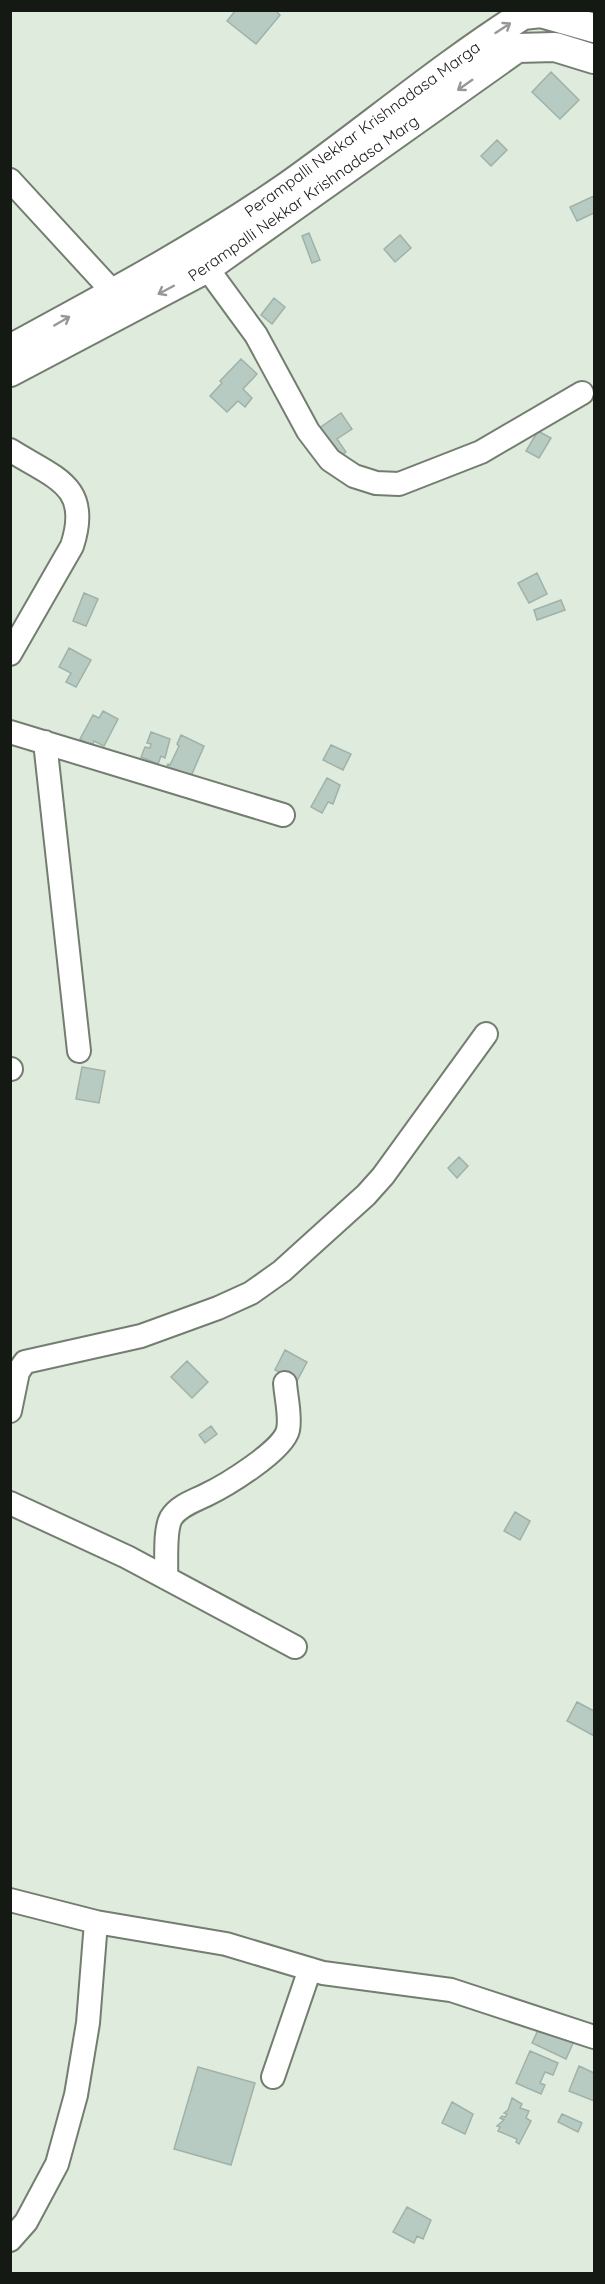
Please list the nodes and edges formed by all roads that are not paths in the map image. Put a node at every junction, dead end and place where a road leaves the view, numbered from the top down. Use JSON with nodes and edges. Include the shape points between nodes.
{"nodes":[{"id":1,"x":539,"y":12,"type":"edge"},
{"id":2,"x":594,"y":28,"type":"edge"},
{"id":3,"x":594,"y":58,"type":"edge"},
{"id":4,"x":10,"y":180,"type":"edge"},
{"id":5,"x":207,"y":268,"type":"junction"},
{"id":6,"x":113,"y":292,"type":"junction"},
{"id":7,"x":10,"y":349,"type":"edge"},
{"id":8,"x":10,"y":372,"type":"edge"},
{"id":9,"x":582,"y":393,"type":"dead end"},
{"id":10,"x":10,"y":450,"type":"edge"},
{"id":11,"x":10,"y":654,"type":"edge"},
{"id":12,"x":10,"y":732,"type":"edge"},
{"id":13,"x":45,"y":742,"type":"junction"},
{"id":14,"x":283,"y":814,"type":"dead end"},
{"id":15,"x":486,"y":1034,"type":"dead end"},
{"id":16,"x":79,"y":1051,"type":"dead end"},
{"id":17,"x":285,"y":1383,"type":"dead end"},
{"id":18,"x":10,"y":1411,"type":"edge"},
{"id":19,"x":10,"y":1503,"type":"edge"},
{"id":20,"x":166,"y":1578,"type":"junction"},
{"id":21,"x":295,"y":1647,"type":"dead end"},
{"id":22,"x":10,"y":1900,"type":"edge"},
{"id":23,"x":96,"y":1922,"type":"junction"},
{"id":24,"x":310,"y":1969,"type":"junction"},
{"id":25,"x":594,"y":2037,"type":"edge"},
{"id":26,"x":273,"y":2077,"type":"dead end"},
{"id":27,"x":10,"y":2240,"type":"edge"}],
"edges":[{"from":1,"to":2,"type":"main road","name":"Perampalli Nekkar Krishnadasa Marga"},
{"from":6,"to":1,"type":"main road","name":"Perampalli Nekkar Krishnadasa Marga","one_way":true,"via":[[288,186],[493,34],[523,15]]},
{"from":3,"to":5,"type":"main road","name":"Perampalli Nekkar Krishnadasa Marg","one_way":true,"via":[[555,47],[517,48]]},
{"from":4,"to":6,"type":"street"},
{"from":5,"to":8,"type":"main road","name":"Perampalli Nekkar Krishnadasa Marg","one_way":true},
{"from":5,"to":9,"type":"street","via":[[256,335],[308,431],[330,460],[354,476],[376,483],[399,484],[481,452]]},
{"from":7,"to":6,"type":"main road","name":"Perampalli Nekkar Krishnadasa Marga","one_way":true},
{"from":10,"to":11,"type":"street","via":[[66,485],[78,506],[72,546]]},
{"from":12,"to":13,"type":"street"},
{"from":13,"to":14,"type":"street"},
{"from":13,"to":16,"type":"street"},
{"from":15,"to":18,"type":"street","via":[[366,1195],[282,1271],[250,1293],[218,1308],[141,1336],[25,1362],[18,1372]]},
{"from":17,"to":20,"type":"street","via":[[289,1428],[285,1437],[235,1479],[172,1516],[168,1525]]},
{"from":19,"to":20,"type":"street"},
{"from":20,"to":21,"type":"street"},
{"from":22,"to":23,"type":"street"},
{"from":23,"to":24,"type":"street","via":[[226,1944]]},
{"from":23,"to":27,"type":"street","via":[[88,2023],[76,2095],[57,2164],[27,2222]]},
{"from":24,"to":25,"type":"street","via":[[451,1990]]},
{"from":24,"to":26,"type":"street"}]}
